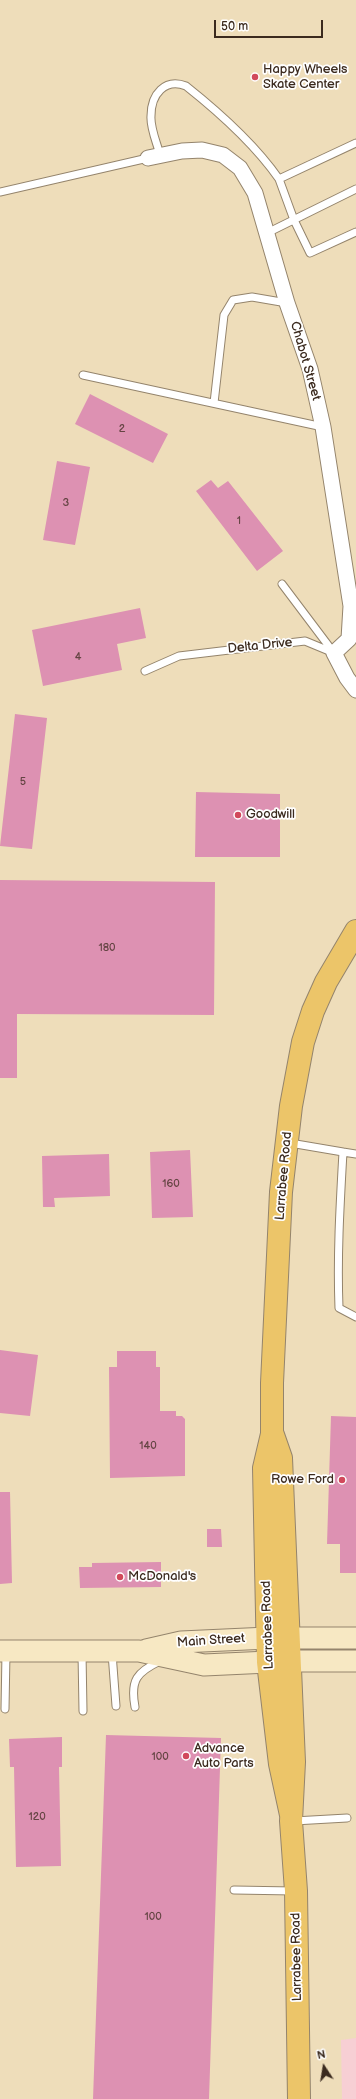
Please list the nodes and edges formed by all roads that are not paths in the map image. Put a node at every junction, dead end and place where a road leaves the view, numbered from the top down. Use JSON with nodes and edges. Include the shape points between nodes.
{"nodes":[{"id":1,"x":356,"y":143,"type":"edge"},
{"id":2,"x":154,"y":157,"type":"junction"},
{"id":3,"x":279,"y":179,"type":"junction"},
{"id":4,"x":356,"y":189,"type":"edge"},
{"id":5,"x":0,"y":192,"type":"edge"},
{"id":6,"x":294,"y":220,"type":"junction"},
{"id":7,"x":356,"y":232,"type":"edge"},
{"id":8,"x":267,"y":233,"type":"junction"},
{"id":9,"x":288,"y":303,"type":"junction"},
{"id":10,"x":83,"y":375,"type":"dead end"},
{"id":11,"x":214,"y":403,"type":"junction"},
{"id":12,"x":323,"y":427,"type":"junction"},
{"id":13,"x":282,"y":584,"type":"dead end"},
{"id":14,"x":334,"y":653,"type":"junction"},
{"id":15,"x":145,"y":671,"type":"dead end"},
{"id":16,"x":356,"y":690,"type":"edge"},
{"id":17,"x":356,"y":931,"type":"edge"},
{"id":18,"x":287,"y":1142,"type":"junction"},
{"id":19,"x":343,"y":1152,"type":"junction"},
{"id":20,"x":356,"y":1154,"type":"edge"},
{"id":21,"x":356,"y":1317,"type":"edge"},
{"id":22,"x":278,"y":1638,"type":"junction"},
{"id":23,"x":356,"y":1638,"type":"edge"},
{"id":24,"x":82,"y":1650,"type":"junction"},
{"id":25,"x":3,"y":1651,"type":"edge"},
{"id":26,"x":112,"y":1651,"type":"junction"},
{"id":27,"x":139,"y":1651,"type":"junction"},
{"id":28,"x":170,"y":1658,"type":"junction"},
{"id":29,"x":290,"y":1660,"type":"junction"},
{"id":30,"x":356,"y":1661,"type":"edge"},
{"id":31,"x":268,"y":1662,"type":"junction"},
{"id":32,"x":116,"y":1706,"type":"dead end"},
{"id":33,"x":134,"y":1707,"type":"dead end"},
{"id":34,"x":5,"y":1709,"type":"dead end"},
{"id":35,"x":83,"y":1711,"type":"dead end"},
{"id":36,"x":291,"y":1818,"type":"junction"},
{"id":37,"x":347,"y":1818,"type":"dead end"},
{"id":38,"x":234,"y":1890,"type":"dead end"},
{"id":39,"x":296,"y":1891,"type":"junction"},
{"id":40,"x":299,"y":2099,"type":"edge"}],
"edges":[{"from":1,"to":3,"type":"lane"},
{"from":2,"to":3,"type":"lane","via":[[151,117],[153,104],[166,85],[176,82],[186,86],[237,131],[265,159]]},
{"from":2,"to":5,"type":"lane"},
{"from":2,"to":8,"type":"street","name":"Chabot Street","via":[[202,150],[223,155],[240,168],[255,193]]},
{"from":3,"to":6,"type":"lane"},
{"from":4,"to":6,"type":"lane"},
{"from":6,"to":7,"type":"lane","via":[[310,253]]},
{"from":6,"to":8,"type":"lane"},
{"from":8,"to":9,"type":"street","name":"Chabot Street"},
{"from":9,"to":11,"type":"lane","via":[[252,297],[233,300],[224,315]]},
{"from":9,"to":12,"type":"street","name":"Chabot Street","via":[[310,369]]},
{"from":10,"to":11,"type":"lane"},
{"from":11,"to":12,"type":"lane"},
{"from":12,"to":14,"type":"street","name":"Chabot Street","via":[[351,606],[349,639]]},
{"from":13,"to":14,"type":"lane"},
{"from":14,"to":15,"type":"lane","name":"Delta Drive","via":[[305,642],[179,656]]},
{"from":14,"to":16,"type":"street"},
{"from":17,"to":18,"type":"main road","name":"Larrabee Road","via":[[326,982],[311,1017],[303,1042]]},
{"from":18,"to":19,"type":"lane"},
{"from":18,"to":22,"type":"main road","name":"Larrabee Road","via":[[277,1262],[272,1434],[280,1458]]},
{"from":19,"to":20,"type":"lane"},
{"from":19,"to":21,"type":"lane","via":[[338,1228],[339,1308]]},
{"from":22,"to":23,"type":"main road","name":"Main Street"},
{"from":22,"to":27,"type":"main road","name":"Main Street","via":[[181,1642]]},
{"from":22,"to":29,"type":"main road","name":"Larrabee Road"},
{"from":22,"to":31,"type":"main road","name":"Larrabee Road"},
{"from":24,"to":25,"type":"main road","name":"Main Street"},
{"from":24,"to":26,"type":"main road","name":"Main Street"},
{"from":24,"to":35,"type":"lane"},
{"from":25,"to":34,"type":"lane"},
{"from":26,"to":27,"type":"main road","name":"Main Street"},
{"from":26,"to":32,"type":"lane"},
{"from":27,"to":28,"type":"main road","name":"Main Street"},
{"from":28,"to":31,"type":"main road","name":"Main Street","via":[[204,1665]]},
{"from":28,"to":33,"type":"lane","via":[[144,1668],[135,1679],[132,1693]]},
{"from":29,"to":30,"type":"main road","name":"Main Street"},
{"from":29,"to":31,"type":"main road","name":"Main Street"},
{"from":29,"to":36,"type":"main road","name":"Larrabee Road","via":[[294,1762]]},
{"from":31,"to":36,"type":"main road","name":"Larrabee Road","via":[[280,1764]]},
{"from":36,"to":37,"type":"lane"},
{"from":36,"to":39,"type":"main road","name":"Larrabee Road"},
{"from":38,"to":39,"type":"lane"},
{"from":39,"to":40,"type":"main road","name":"Larrabee Road"}]}
